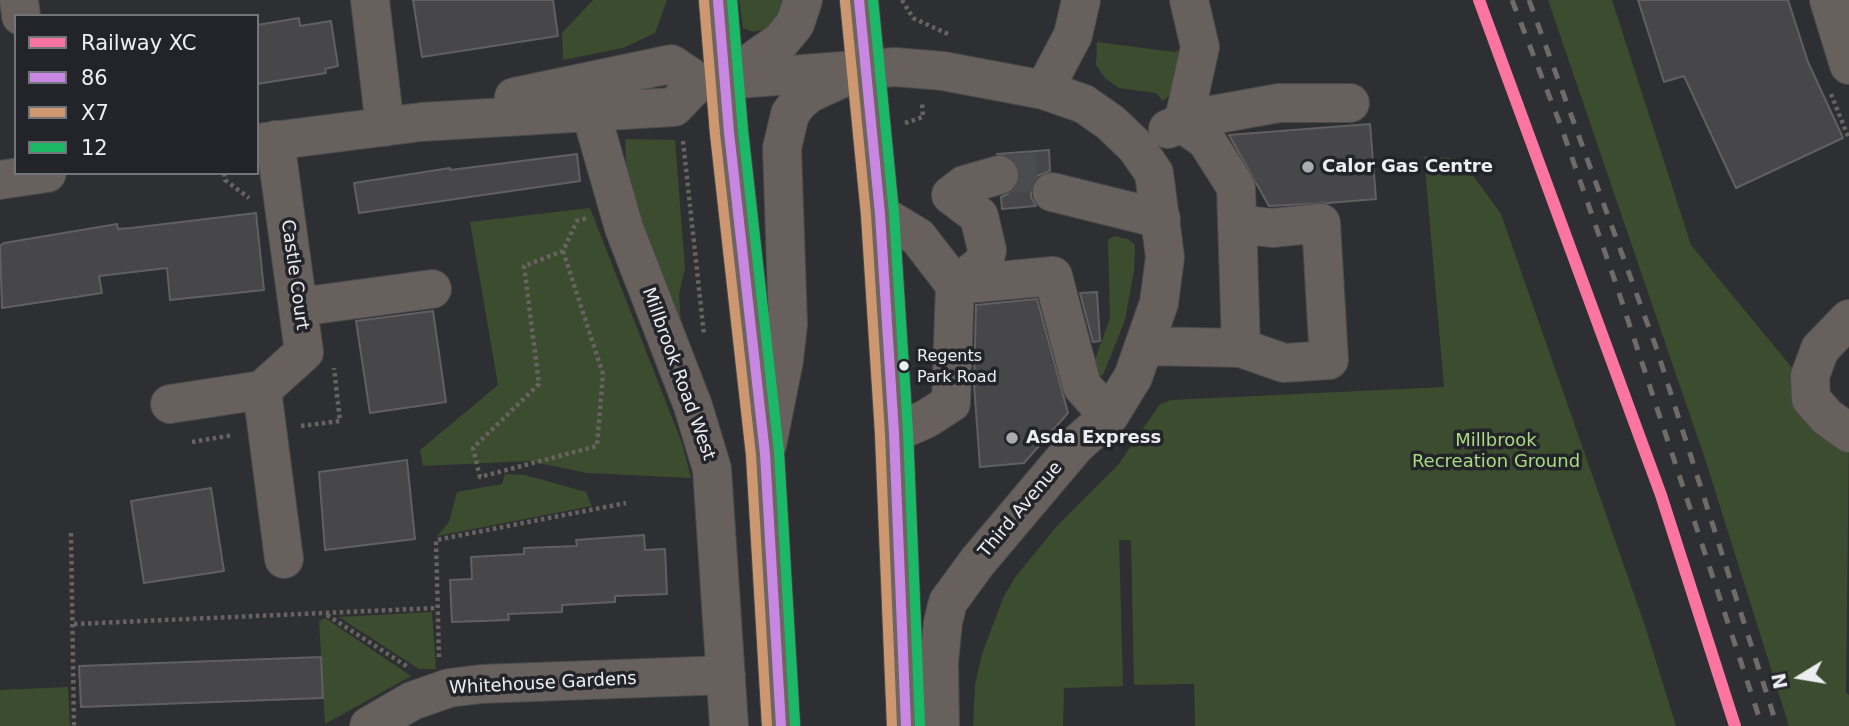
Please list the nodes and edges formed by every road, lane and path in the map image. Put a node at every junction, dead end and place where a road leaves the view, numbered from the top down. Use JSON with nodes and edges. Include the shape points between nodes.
{"nodes":[{"id":1,"x":370,"y":0,"type":"edge"},
{"id":2,"x":718,"y":0,"type":"edge"},
{"id":3,"x":803,"y":0,"type":"edge"},
{"id":4,"x":859,"y":0,"type":"edge"},
{"id":5,"x":1081,"y":0,"type":"edge"},
{"id":6,"x":1189,"y":0,"type":"edge"},
{"id":7,"x":1829,"y":0,"type":"edge"},
{"id":8,"x":1849,"y":65,"type":"edge"},
{"id":9,"x":867,"y":69,"type":"junction"},
{"id":10,"x":711,"y":82,"type":"junction"},
{"id":11,"x":1044,"y":90,"type":"junction"},
{"id":12,"x":1350,"y":103,"type":"dead end"},
{"id":13,"x":591,"y":113,"type":"junction"},
{"id":14,"x":923,"y":117,"type":"dead end"},
{"id":15,"x":908,"y":123,"type":"dead end"},
{"id":16,"x":1183,"y":124,"type":"junction"},
{"id":17,"x":403,"y":125,"type":"junction"},
{"id":18,"x":683,"y":141,"type":"dead end"},
{"id":19,"x":266,"y":142,"type":"edge"},
{"id":20,"x":1136,"y":147,"type":"junction"},
{"id":21,"x":34,"y":175,"type":"edge"},
{"id":22,"x":0,"y":180,"type":"edge"},
{"id":23,"x":1051,"y":182,"type":"tunnel mouth"},
{"id":24,"x":1000,"y":185,"type":"tunnel mouth"},
{"id":25,"x":618,"y":207,"type":"junction"},
{"id":26,"x":1144,"y":213,"type":"junction"},
{"id":27,"x":880,"y":214,"type":"junction"},
{"id":28,"x":1237,"y":224,"type":"junction"},
{"id":29,"x":563,"y":251,"type":"junction"},
{"id":30,"x":955,"y":285,"type":"junction"},
{"id":31,"x":432,"y":289,"type":"dead end"},
{"id":32,"x":299,"y":307,"type":"junction"},
{"id":33,"x":1849,"y":319,"type":"edge"},
{"id":34,"x":705,"y":337,"type":"dead end"},
{"id":35,"x":1145,"y":346,"type":"junction"},
{"id":36,"x":1241,"y":348,"type":"junction"},
{"id":37,"x":262,"y":390,"type":"junction"},
{"id":38,"x":170,"y":404,"type":"dead end"},
{"id":39,"x":1109,"y":416,"type":"junction"},
{"id":40,"x":267,"y":430,"type":"junction"},
{"id":41,"x":894,"y":433,"type":"junction"},
{"id":42,"x":1849,"y":433,"type":"edge"},
{"id":43,"x":192,"y":442,"type":"dead end"},
{"id":44,"x":765,"y":454,"type":"junction"},
{"id":45,"x":626,"y":503,"type":"dead end"},
{"id":46,"x":71,"y":533,"type":"dead end"},
{"id":47,"x":284,"y":559,"type":"dead end"},
{"id":48,"x":437,"y":608,"type":"junction"},
{"id":49,"x":327,"y":615,"type":"junction"},
{"id":50,"x":74,"y":624,"type":"junction"},
{"id":51,"x":726,"y":675,"type":"junction"},
{"id":52,"x":440,"y":690,"type":"junction"},
{"id":53,"x":74,"y":726,"type":"edge"},
{"id":54,"x":369,"y":726,"type":"edge"},
{"id":55,"x":729,"y":726,"type":"edge"},
{"id":56,"x":781,"y":726,"type":"edge"},
{"id":57,"x":906,"y":726,"type":"edge"},
{"id":58,"x":940,"y":726,"type":"edge"}],
"edges":[{"from":1,"to":17,"type":"street"},
{"from":2,"to":10,"type":"highway"},
{"from":3,"to":10,"type":"street","via":[[781,41]]},
{"from":4,"to":9,"type":"highway"},
{"from":5,"to":11,"type":"street","via":[[1073,36]]},
{"from":6,"to":16,"type":"street","via":[[1200,47]]},
{"from":7,"to":8,"type":"street"},
{"from":9,"to":10,"type":"street","name":"Third Avenue"},
{"from":9,"to":11,"type":"street","name":"Third Avenue","via":[[919,68]]},
{"from":9,"to":27,"type":"highway"},
{"from":9,"to":44,"type":"street","via":[[810,93],[788,121],[781,176],[788,324]]},
{"from":10,"to":13,"type":"street","via":[[674,107]]},
{"from":10,"to":17,"type":"street","via":[[671,64]]},
{"from":10,"to":44,"type":"highway"},
{"from":11,"to":20,"type":"street","name":"Third Avenue","via":[[1084,104]]},
{"from":12,"to":16,"type":"street","via":[[1279,103]]},
{"from":13,"to":17,"type":"street"},
{"from":13,"to":25,"type":"street","name":"Millbrook Road West"},
{"from":14,"to":15,"type":"path"},
{"from":16,"to":20,"type":"street"},
{"from":16,"to":28,"type":"street","via":[[1206,140],[1236,187]]},
{"from":17,"to":19,"type":"street"},
{"from":18,"to":34,"type":"path"},
{"from":19,"to":32,"type":"street","name":"Castle Court"},
{"from":20,"to":26,"type":"street","name":"Third Avenue","via":[[1154,173]]},
{"from":21,"to":22,"type":"street"},
{"from":23,"to":26,"type":"street"},
{"from":24,"to":30,"type":"street","via":[[964,185],[951,195],[979,216],[987,250],[984,263]]},
{"from":25,"to":29,"type":"path","via":[[578,221]]},
{"from":25,"to":51,"type":"street","name":"Millbrook Road West","via":[[712,469]]},
{"from":26,"to":35,"type":"street","name":"Third Avenue","via":[[1165,257],[1159,303]]},
{"from":27,"to":30,"type":"street","via":[[918,237]]},
{"from":27,"to":41,"type":"highway"},
{"from":28,"to":36,"type":"street"},
{"from":28,"to":36,"type":"street","via":[[1272,228],[1321,223],[1329,360],[1284,363]]},
{"from":29,"to":29,"type":"path","via":[[524,266],[539,384],[473,449],[480,477],[597,446],[603,374]]},
{"from":30,"to":39,"type":"street","via":[[1053,276],[1082,386]]},
{"from":30,"to":41,"type":"street","via":[[951,403]]},
{"from":31,"to":32,"type":"street"},
{"from":32,"to":37,"type":"street","name":"Castle Court","via":[[304,352]]},
{"from":33,"to":42,"type":"street","via":[[1820,349],[1810,376],[1811,399]]},
{"from":35,"to":36,"type":"street"},
{"from":35,"to":39,"type":"street","name":"Third Avenue","via":[[1133,377]]},
{"from":37,"to":38,"type":"street"},
{"from":37,"to":40,"type":"street"},
{"from":39,"to":58,"type":"street","name":"Third Avenue","via":[[1076,445],[948,602],[939,662]]},
{"from":40,"to":43,"type":"path"},
{"from":40,"to":47,"type":"street"},
{"from":41,"to":57,"type":"highway"},
{"from":44,"to":56,"type":"highway"},
{"from":45,"to":48,"type":"path","via":[[436,540]]},
{"from":46,"to":50,"type":"path"},
{"from":48,"to":49,"type":"path"},
{"from":48,"to":52,"type":"path"},
{"from":49,"to":50,"type":"path"},
{"from":49,"to":52,"type":"path"},
{"from":50,"to":53,"type":"path"},
{"from":51,"to":52,"type":"street","name":"Whitehouse Gardens","via":[[481,684]]},
{"from":51,"to":55,"type":"street","name":"Millbrook Road West"},
{"from":52,"to":54,"type":"street","name":"Whitehouse Gardens"}]}
